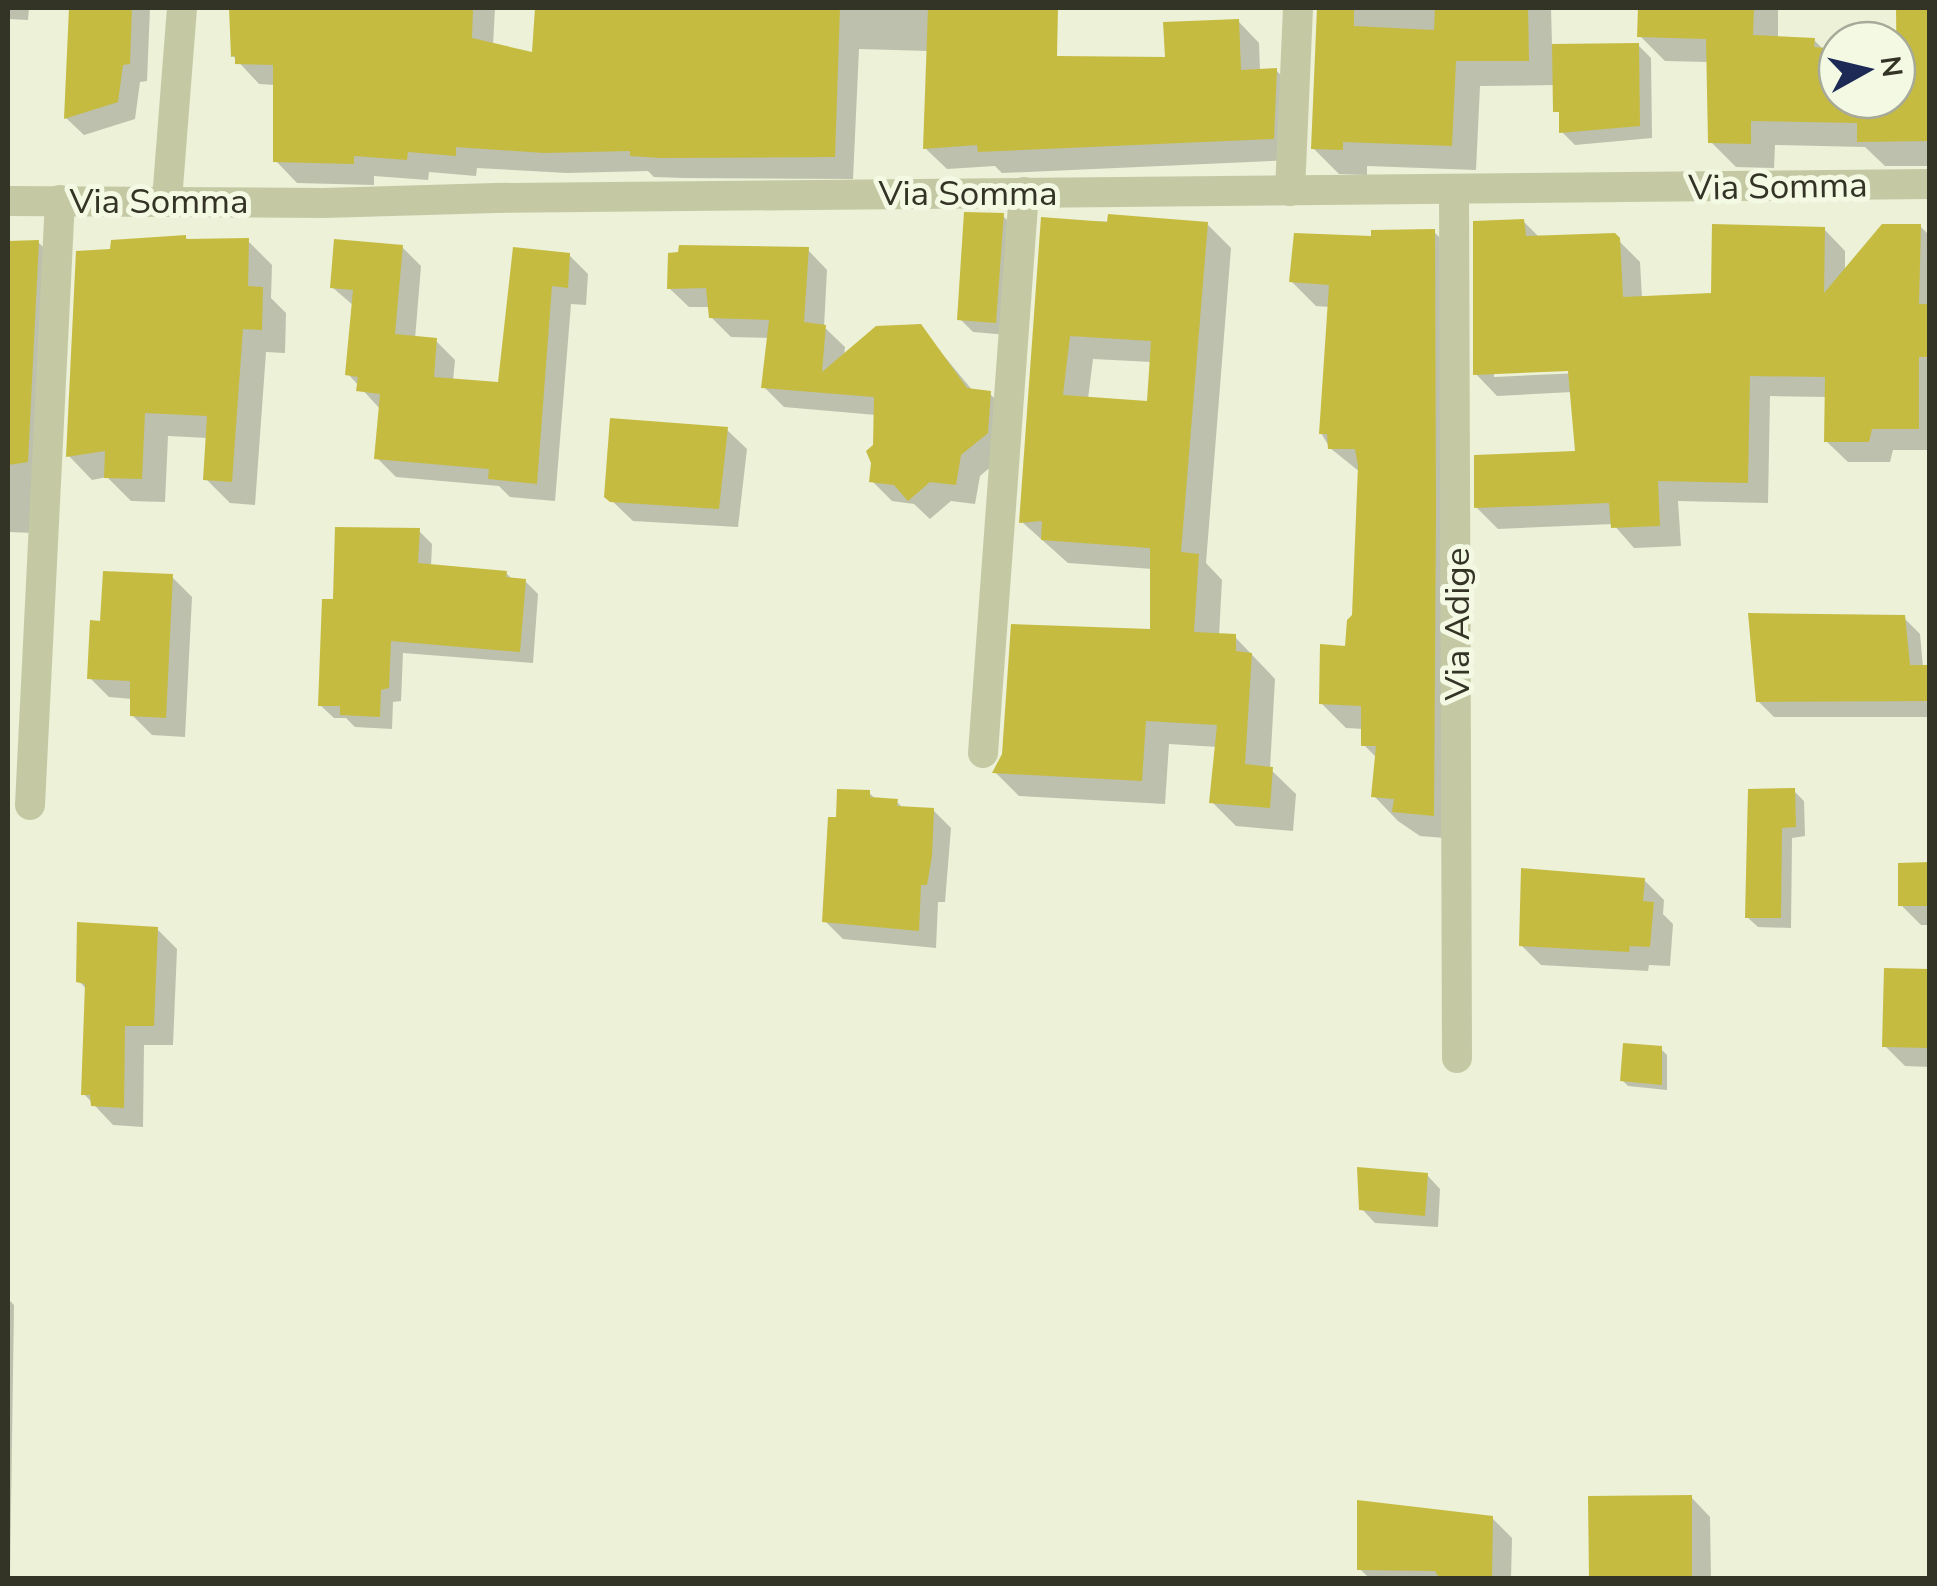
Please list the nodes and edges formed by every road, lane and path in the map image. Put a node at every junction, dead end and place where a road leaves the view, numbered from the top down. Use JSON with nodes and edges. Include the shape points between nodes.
{"nodes":[{"id":1,"x":182,"y":8,"type":"edge"},
{"id":2,"x":1298,"y":8,"type":"edge"},
{"id":3,"x":1930,"y":184,"type":"edge"},
{"id":4,"x":1454,"y":189,"type":"junction"},
{"id":5,"x":1290,"y":191,"type":"junction"},
{"id":6,"x":1024,"y":192,"type":"junction"},
{"id":7,"x":60,"y":200,"type":"junction"},
{"id":8,"x":167,"y":200,"type":"junction"},
{"id":9,"x":8,"y":201,"type":"edge"},
{"id":10,"x":984,"y":753,"type":"dead end"},
{"id":11,"x":30,"y":805,"type":"dead end"},
{"id":12,"x":1457,"y":1058,"type":"dead end"}],
"edges":[{"from":1,"to":8,"type":"street"},
{"from":2,"to":5,"type":"street"},
{"from":3,"to":4,"type":"street","name":"Via Somma"},
{"from":4,"to":5,"type":"street","name":"Via Somma"},
{"from":4,"to":12,"type":"street","name":"Via Adige"},
{"from":5,"to":6,"type":"street","name":"Via Somma"},
{"from":6,"to":8,"type":"street","name":"Via Somma","via":[[324,204]]},
{"from":6,"to":10,"type":"street"},
{"from":7,"to":8,"type":"street","name":"Via Somma"},
{"from":7,"to":9,"type":"street","name":"Via Somma"},
{"from":7,"to":11,"type":"street"}]}
